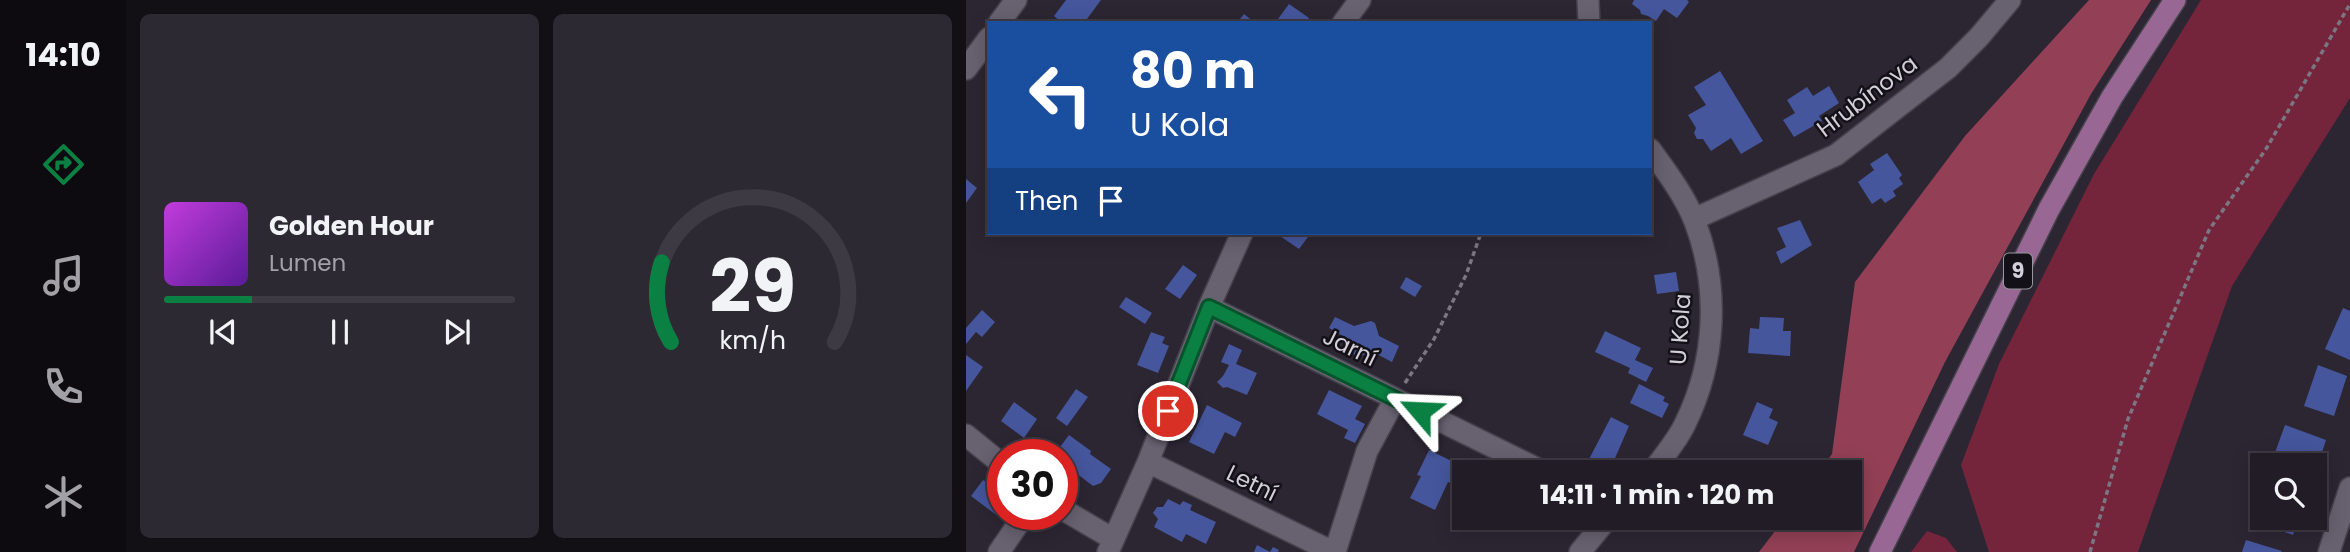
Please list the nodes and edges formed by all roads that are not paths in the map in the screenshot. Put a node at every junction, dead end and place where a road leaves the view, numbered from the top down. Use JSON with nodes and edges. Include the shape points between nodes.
{"nodes":[{"id":1,"x":1360,"y":0,"type":"edge"},
{"id":2,"x":1588,"y":0,"type":"edge"},
{"id":3,"x":2010,"y":0,"type":"edge"},
{"id":4,"x":2175,"y":0,"type":"edge"},
{"id":5,"x":1344,"y":21,"type":"edge"},
{"id":6,"x":1589,"y":21,"type":"edge"},
{"id":7,"x":987,"y":41,"type":"edge"},
{"id":8,"x":966,"y":69,"type":"edge"},
{"id":9,"x":1652,"y":152,"type":"edge"},
{"id":10,"x":1694,"y":219,"type":"junction"},
{"id":11,"x":1241,"y":235,"type":"edge"},
{"id":12,"x":1209,"y":307,"type":"junction"},
{"id":13,"x":1395,"y":399,"type":"junction"},
{"id":14,"x":966,"y":435,"type":"edge"},
{"id":15,"x":987,"y":452,"type":"edge"},
{"id":16,"x":1520,"y":460,"type":"edge"},
{"id":17,"x":1660,"y":460,"type":"edge"},
{"id":18,"x":1148,"y":462,"type":"junction"},
{"id":19,"x":2350,"y":488,"type":"edge"},
{"id":20,"x":1078,"y":521,"type":"edge"},
{"id":21,"x":2343,"y":529,"type":"edge"},
{"id":22,"x":1014,"y":530,"type":"edge"},
{"id":23,"x":1598,"y":530,"type":"edge"},
{"id":24,"x":1110,"y":545,"type":"edge"},
{"id":25,"x":999,"y":552,"type":"edge"},
{"id":26,"x":1334,"y":552,"type":"edge"},
{"id":27,"x":1580,"y":552,"type":"edge"},
{"id":28,"x":1880,"y":552,"type":"edge"},
{"id":29,"x":2329,"y":552,"type":"edge"}],
"edges":[{"from":1,"to":5,"type":"street"},
{"from":2,"to":6,"type":"street"},
{"from":3,"to":10,"type":"street","name":"Hrubínova","via":[[1948,68],[1836,155]]},
{"from":4,"to":28,"type":"main road","number":"9","via":[[2112,97],[2049,209]]},
{"from":7,"to":8,"type":"street"},
{"from":9,"to":10,"type":"street","name":"U Kola"},
{"from":10,"to":17,"type":"street","name":"U Kola","via":[[1711,288],[1711,340],[1702,382],[1684,426]]},
{"from":11,"to":12,"type":"street"},
{"from":12,"to":13,"type":"street","name":"Jarní"},
{"from":12,"to":18,"type":"street"},
{"from":13,"to":16,"type":"street","name":"Jarní"},
{"from":13,"to":26,"type":"street","via":[[1367,451]]},
{"from":14,"to":15,"type":"street"},
{"from":18,"to":24,"type":"street"},
{"from":18,"to":26,"type":"street","name":"Letní"},
{"from":19,"to":21,"type":"street"},
{"from":20,"to":24,"type":"street"},
{"from":21,"to":29,"type":"street"},
{"from":22,"to":25,"type":"street"},
{"from":23,"to":27,"type":"street"}]}
